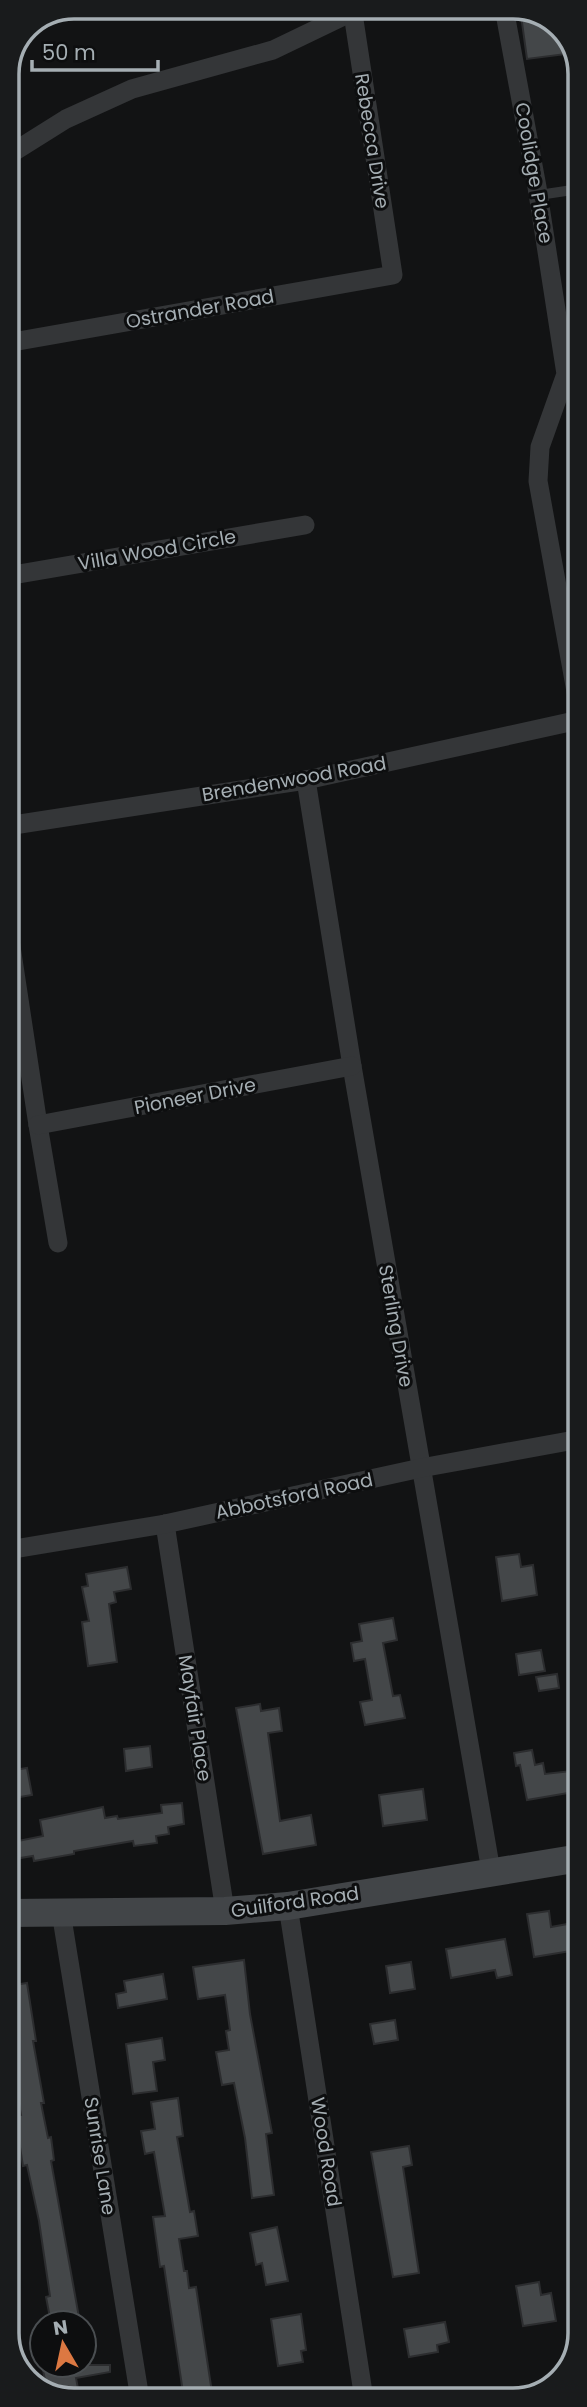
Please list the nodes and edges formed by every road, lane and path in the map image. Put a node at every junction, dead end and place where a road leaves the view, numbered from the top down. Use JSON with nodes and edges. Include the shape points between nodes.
{"nodes":[{"id":1,"x":334,"y":19,"type":"edge"},
{"id":2,"x":353,"y":19,"type":"edge"},
{"id":3,"x":506,"y":19,"type":"edge"},
{"id":4,"x":19,"y":148,"type":"edge"},
{"id":5,"x":568,"y":191,"type":"edge"},
{"id":6,"x":539,"y":195,"type":"junction"},
{"id":7,"x":393,"y":275,"type":"joint"},
{"id":8,"x":19,"y":341,"type":"edge"},
{"id":9,"x":305,"y":524,"type":"dead end"},
{"id":10,"x":19,"y":572,"type":"edge"},
{"id":11,"x":568,"y":647,"type":"edge"},
{"id":12,"x":568,"y":722,"type":"edge"},
{"id":13,"x":306,"y":780,"type":"junction"},
{"id":14,"x":19,"y":824,"type":"edge"},
{"id":15,"x":19,"y":995,"type":"edge"},
{"id":16,"x":352,"y":1066,"type":"junction"},
{"id":17,"x":38,"y":1125,"type":"junction"},
{"id":18,"x":58,"y":1243,"type":"dead end"},
{"id":19,"x":568,"y":1441,"type":"edge"},
{"id":20,"x":421,"y":1468,"type":"junction"},
{"id":21,"x":165,"y":1524,"type":"junction"},
{"id":22,"x":19,"y":1548,"type":"edge"},
{"id":23,"x":568,"y":1860,"type":"edge"},
{"id":24,"x":491,"y":1871,"type":"junction"},
{"id":25,"x":288,"y":1906,"type":"junction"},
{"id":26,"x":226,"y":1911,"type":"junction"},
{"id":27,"x":61,"y":1912,"type":"junction"},
{"id":28,"x":19,"y":1913,"type":"edge"},
{"id":29,"x":138,"y":2388,"type":"edge"},
{"id":30,"x":362,"y":2388,"type":"edge"}],
"edges":[{"from":1,"to":4,"type":"street","via":[[273,50],[132,89],[65,119]]},
{"from":2,"to":7,"type":"street","name":"Rebecca Drive"},
{"from":3,"to":6,"type":"street","name":"Coolidge Place"},
{"from":5,"to":6,"type":"lane"},
{"from":6,"to":11,"type":"street","name":"Coolidge Place","via":[[566,374],[540,447],[538,481]]},
{"from":7,"to":8,"type":"street","name":"Ostrander Road"},
{"from":9,"to":10,"type":"street","name":"Villa Wood Circle"},
{"from":12,"to":13,"type":"street","name":"Brendenwood Road"},
{"from":13,"to":14,"type":"street","name":"Brendenwood Road"},
{"from":13,"to":16,"type":"street","name":"Sterling Drive"},
{"from":15,"to":17,"type":"street"},
{"from":16,"to":17,"type":"street","name":"Pioneer Drive"},
{"from":16,"to":20,"type":"street","name":"Sterling Drive"},
{"from":17,"to":18,"type":"street"},
{"from":19,"to":20,"type":"street","name":"Abbotsford Road"},
{"from":20,"to":21,"type":"street","name":"Abbotsford Road"},
{"from":20,"to":24,"type":"street","name":"Sterling Drive"},
{"from":21,"to":22,"type":"street","name":"Abbotsford Road"},
{"from":21,"to":26,"type":"street","name":"Mayfair Place"},
{"from":23,"to":24,"type":"street","name":"Guilford Road"},
{"from":24,"to":25,"type":"street","name":"Guilford Road"},
{"from":25,"to":26,"type":"street","name":"Guilford Road"},
{"from":25,"to":30,"type":"street","name":"Wood Road"},
{"from":26,"to":27,"type":"street","name":"Guilford Road"},
{"from":27,"to":28,"type":"street","name":"Guilford Road"},
{"from":27,"to":29,"type":"street","name":"Sunrise Lane"}]}
